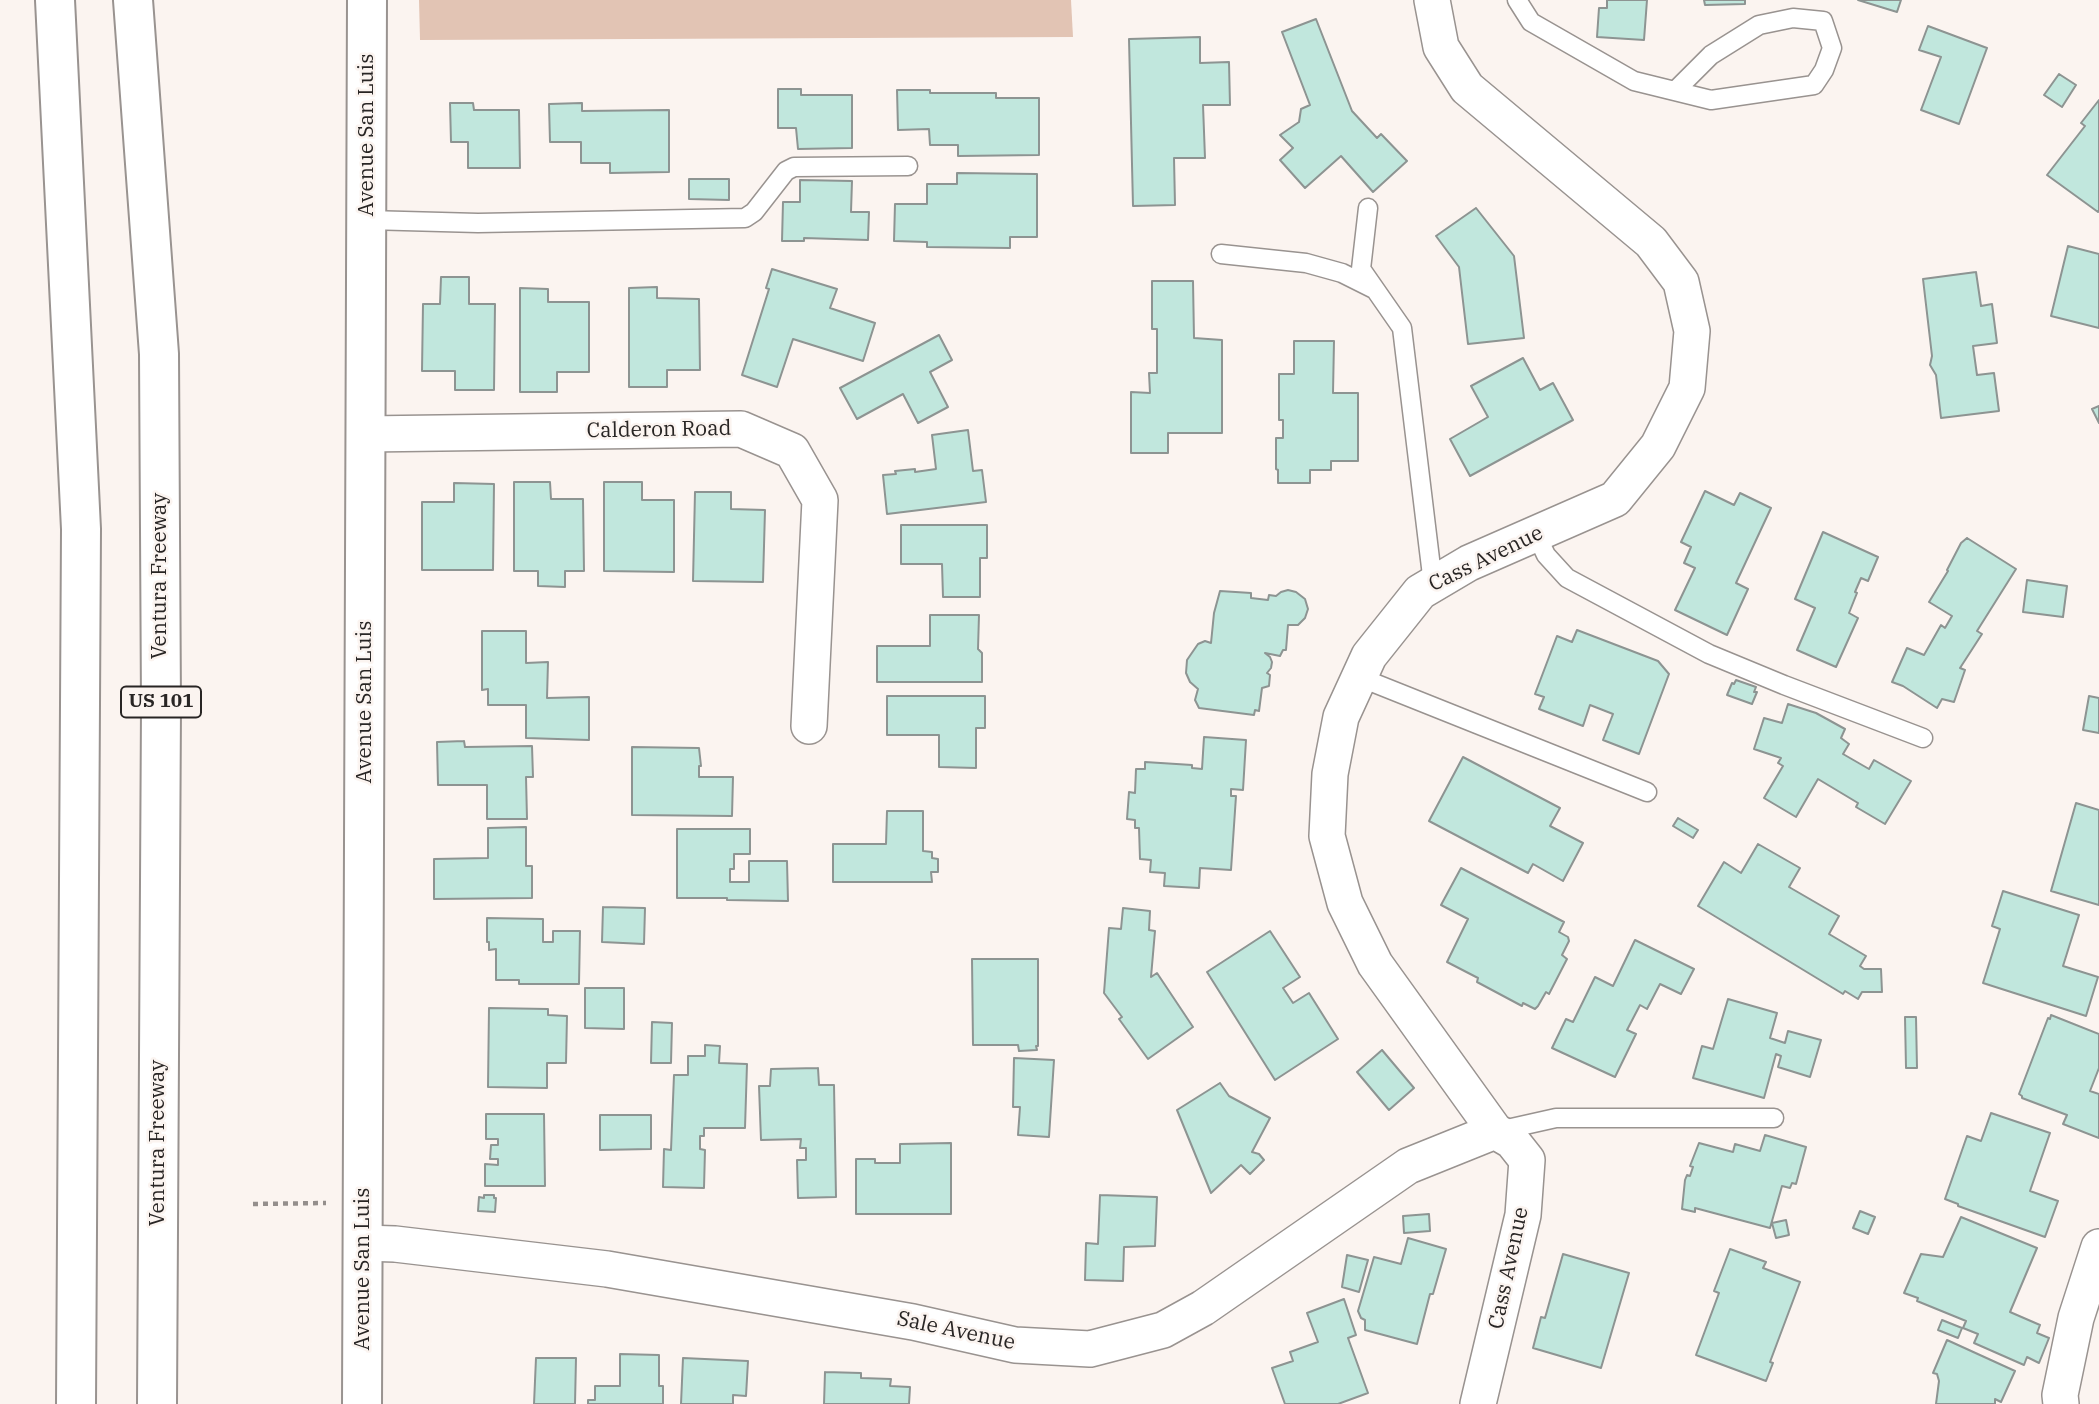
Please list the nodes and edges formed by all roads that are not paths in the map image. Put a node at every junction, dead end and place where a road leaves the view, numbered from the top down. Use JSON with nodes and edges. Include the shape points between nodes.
{"nodes":[{"id":1,"x":55,"y":0,"type":"edge"},
{"id":2,"x":133,"y":0,"type":"edge"},
{"id":3,"x":367,"y":0,"type":"edge"},
{"id":4,"x":1432,"y":0,"type":"edge"},
{"id":5,"x":1517,"y":0,"type":"edge"},
{"id":6,"x":1675,"y":91,"type":"junction"},
{"id":7,"x":908,"y":166,"type":"dead end"},
{"id":8,"x":1368,"y":208,"type":"dead end"},
{"id":9,"x":367,"y":220,"type":"junction"},
{"id":10,"x":1221,"y":254,"type":"dead end"},
{"id":11,"x":1374,"y":289,"type":"junction"},
{"id":12,"x":365,"y":434,"type":"junction"},
{"id":13,"x":1536,"y":534,"type":"junction"},
{"id":14,"x":1433,"y":584,"type":"junction"},
{"id":15,"x":1359,"y":677,"type":"junction"},
{"id":16,"x":809,"y":726,"type":"dead end"},
{"id":17,"x":1923,"y":738,"type":"dead end"},
{"id":18,"x":1647,"y":792,"type":"dead end"},
{"id":19,"x":1774,"y":1118,"type":"dead end"},
{"id":20,"x":1495,"y":1132,"type":"junction"},
{"id":21,"x":363,"y":1243,"type":"junction"},
{"id":22,"x":2099,"y":1248,"type":"edge"},
{"id":23,"x":2088,"y":1328,"type":"edge"},
{"id":24,"x":76,"y":1404,"type":"edge"},
{"id":25,"x":157,"y":1404,"type":"edge"},
{"id":26,"x":362,"y":1404,"type":"edge"},
{"id":27,"x":1478,"y":1404,"type":"edge"},
{"id":28,"x":2061,"y":1404,"type":"edge"}],
"edges":[{"from":1,"to":24,"type":"main road","via":[[81,529]]},
{"from":2,"to":25,"type":"main road","name":"Ventura Freeway","number":"US 101","via":[[159,354]]},
{"from":3,"to":9,"type":"main road","name":"Avenue San Luis"},
{"from":4,"to":13,"type":"street","name":"Cass Avenue","via":[[1441,47],[1467,88],[1651,242],[1681,282],[1692,331],[1687,388],[1658,446],[1615,499]]},
{"from":5,"to":6,"type":"lane","via":[[1531,22],[1634,81]]},
{"from":6,"to":6,"type":"lane","via":[[1711,55],[1759,25],[1793,18],[1823,21],[1832,48],[1814,85],[1711,100]]},
{"from":7,"to":9,"type":"lane","via":[[794,167],[745,218],[478,223]]},
{"from":8,"to":11,"type":"lane","via":[[1362,269]]},
{"from":9,"to":12,"type":"main road","name":"Avenue San Luis"},
{"from":10,"to":11,"type":"lane","via":[[1306,263],[1342,273]]},
{"from":11,"to":14,"type":"lane","via":[[1402,328]]},
{"from":12,"to":16,"type":"street","name":"Calderon Road","via":[[741,429],[792,451],[820,500]]},
{"from":12,"to":21,"type":"main road","name":"Avenue San Luis"},
{"from":13,"to":14,"type":"street","name":"Cass Avenue"},
{"from":13,"to":17,"type":"lane","via":[[1546,555],[1567,578],[1709,654]]},
{"from":14,"to":15,"type":"street","name":"Cass Avenue","via":[[1420,592],[1369,656]]},
{"from":15,"to":18,"type":"lane"},
{"from":15,"to":20,"type":"street","name":"Cass Avenue","via":[[1341,717],[1330,774],[1326,836],[1345,902],[1375,964]]},
{"from":19,"to":20,"type":"lane","via":[[1556,1118]]},
{"from":20,"to":21,"type":"street","name":"Sale Avenue","via":[[1408,1166],[1203,1308],[1163,1330],[1090,1349],[1015,1345],[913,1322],[607,1269]]},
{"from":20,"to":27,"type":"street","name":"Cass Avenue","via":[[1512,1141],[1527,1160],[1523,1215]]},
{"from":21,"to":26,"type":"main road","name":"Avenue San Luis"},
{"from":22,"to":23,"type":"street"},
{"from":23,"to":28,"type":"street","via":[[2060,1395]]}]}
